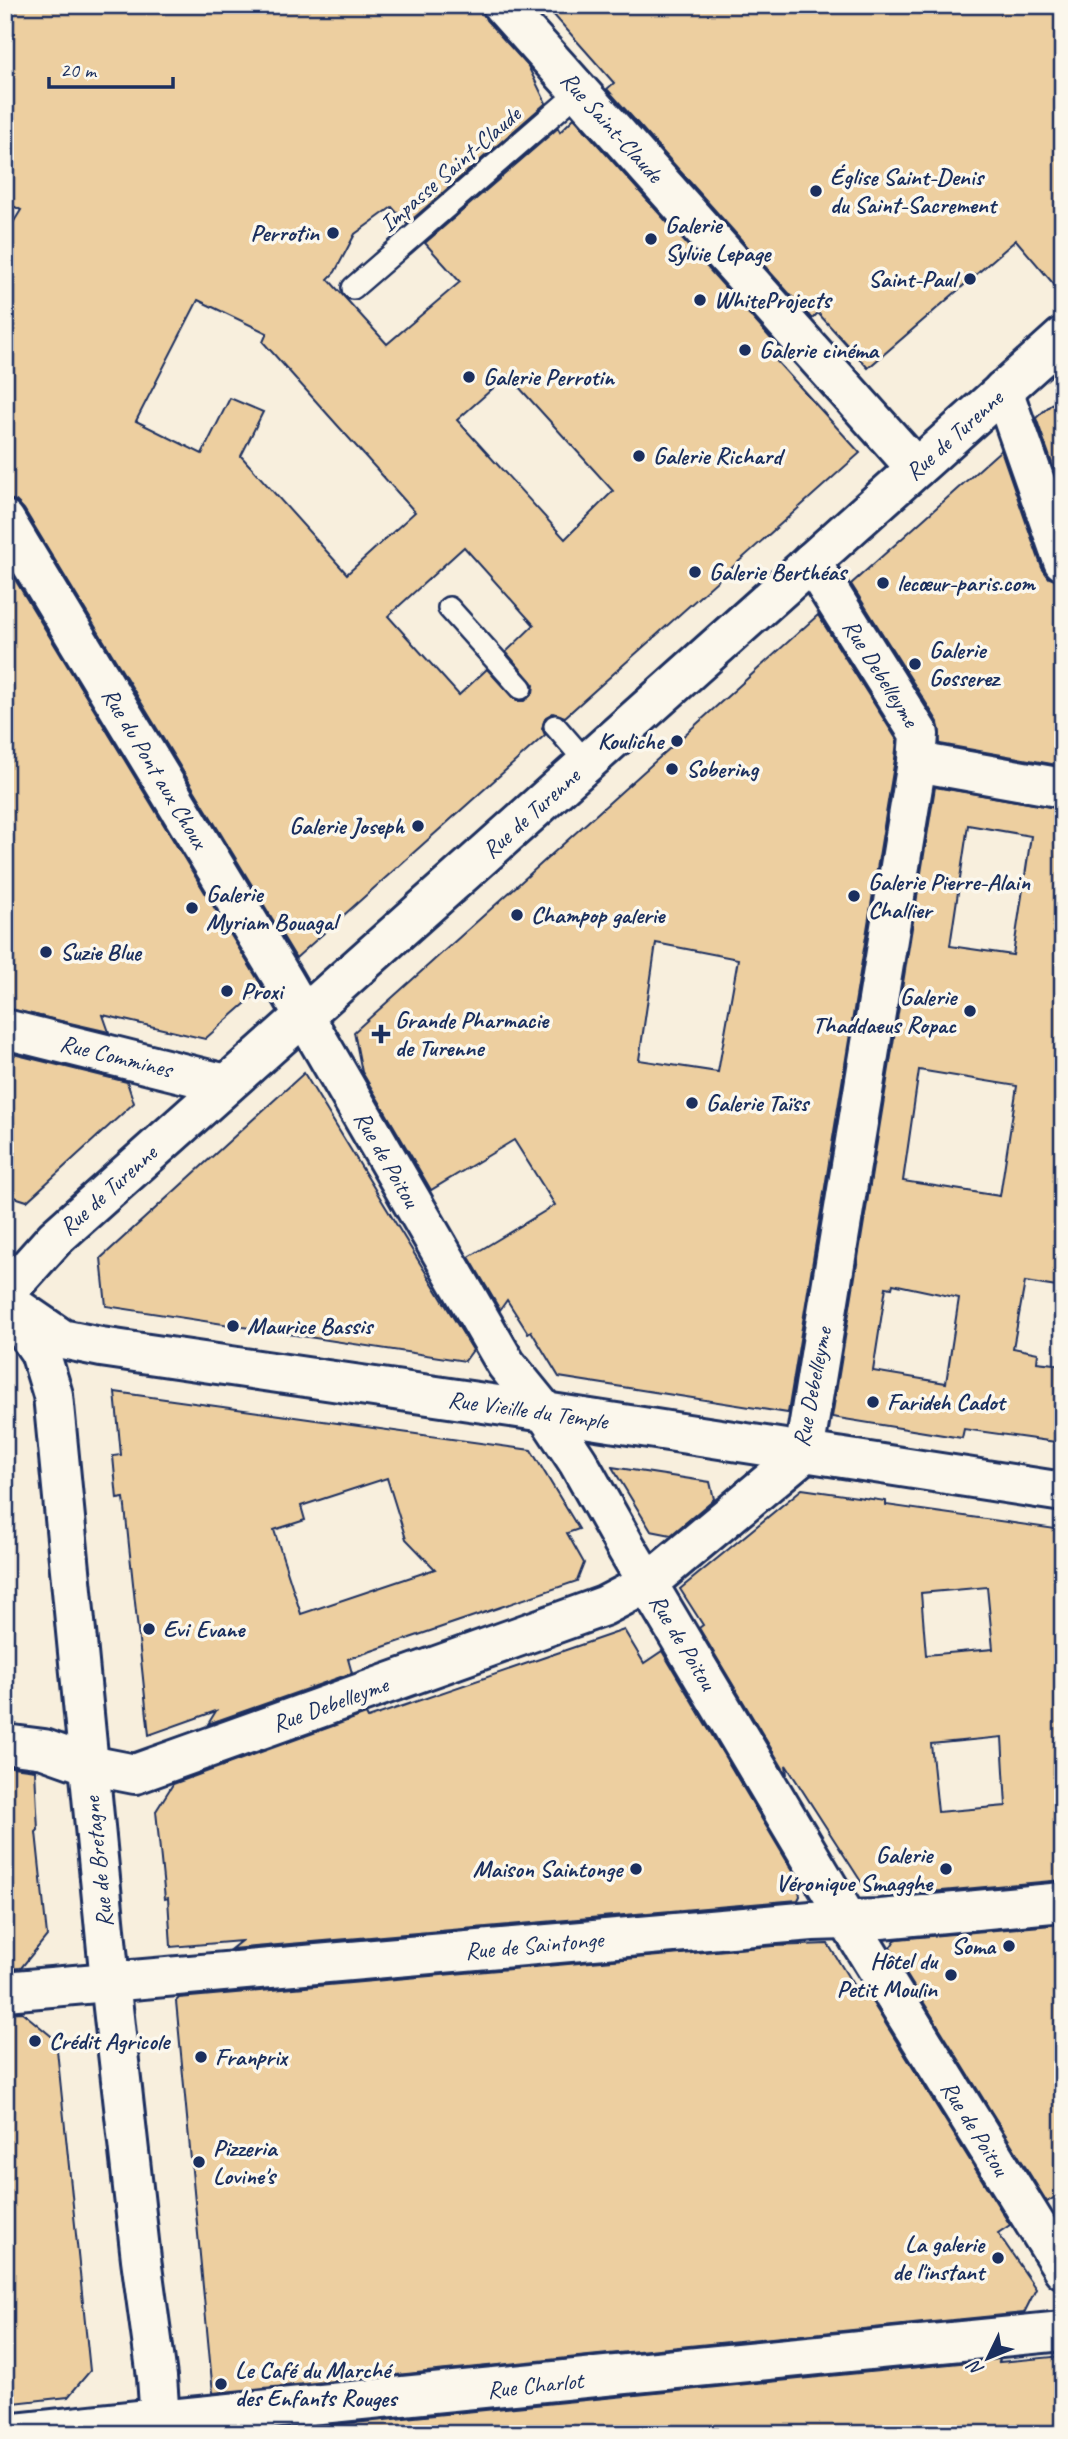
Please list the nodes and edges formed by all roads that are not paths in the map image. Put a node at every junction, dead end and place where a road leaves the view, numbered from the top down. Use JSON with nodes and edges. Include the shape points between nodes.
{"nodes":[{"id":1,"x":502,"y":5,"type":"edge"},
{"id":2,"x":580,"y":91,"type":"junction"},
{"id":3,"x":353,"y":288,"type":"dead end"},
{"id":4,"x":1063,"y":337,"type":"edge"},
{"id":5,"x":1003,"y":390,"type":"junction"},
{"id":6,"x":916,"y":468,"type":"junction"},
{"id":7,"x":5,"y":520,"type":"edge"},
{"id":8,"x":1063,"y":561,"type":"edge"},
{"id":9,"x":811,"y":562,"type":"junction"},
{"id":10,"x":449,"y":608,"type":"dead end"},
{"id":11,"x":521,"y":688,"type":"dead end"},
{"id":12,"x":555,"y":726,"type":"dead end"},
{"id":13,"x":917,"y":762,"type":"junction"},
{"id":14,"x":587,"y":763,"type":"junction"},
{"id":15,"x":1063,"y":788,"type":"edge"},
{"id":16,"x":303,"y":1016,"type":"junction"},
{"id":17,"x":5,"y":1029,"type":"edge"},
{"id":18,"x":226,"y":1084,"type":"junction"},
{"id":19,"x":5,"y":1299,"type":"edge"},
{"id":20,"x":545,"y":1412,"type":"junction"},
{"id":21,"x":804,"y":1453,"type":"junction"},
{"id":22,"x":1063,"y":1492,"type":"edge"},
{"id":23,"x":648,"y":1583,"type":"junction"},
{"id":24,"x":5,"y":1744,"type":"edge"},
{"id":25,"x":89,"y":1765,"type":"junction"},
{"id":26,"x":1063,"y":1902,"type":"edge"},
{"id":27,"x":848,"y":1920,"type":"junction"},
{"id":28,"x":110,"y":1981,"type":"junction"},
{"id":29,"x":5,"y":1991,"type":"edge"},
{"id":30,"x":1063,"y":2269,"type":"edge"},
{"id":31,"x":1063,"y":2331,"type":"edge"},
{"id":32,"x":160,"y":2427,"type":"edge"},
{"id":33,"x":6,"y":2434,"type":"edge"}],
"edges":[{"from":1,"to":2,"type":"street","name":"Rue Saint-Claude"},
{"from":2,"to":3,"type":"lane","name":"Impasse Saint-Claude"},
{"from":2,"to":6,"type":"street","name":"Rue Saint-Claude"},
{"from":4,"to":5,"type":"street","name":"Rue de Turenne"},
{"from":5,"to":6,"type":"street","name":"Rue de Turenne"},
{"from":5,"to":8,"type":"street"},
{"from":6,"to":9,"type":"street","name":"Rue de Turenne"},
{"from":7,"to":16,"type":"street","name":"Rue du Pont aux Choux"},
{"from":9,"to":13,"type":"street","name":"Rue Debelleyme","via":[[919,734]]},
{"from":9,"to":14,"type":"street","name":"Rue de Turenne"},
{"from":10,"to":11,"type":"lane"},
{"from":12,"to":14,"type":"lane"},
{"from":13,"to":15,"type":"street"},
{"from":13,"to":21,"type":"street","name":"Rue Debelleyme"},
{"from":14,"to":16,"type":"street","name":"Rue de Turenne"},
{"from":16,"to":18,"type":"street","name":"Rue de Turenne"},
{"from":16,"to":20,"type":"street","name":"Rue de Poitou","via":[[506,1364]]},
{"from":17,"to":18,"type":"street","name":"Rue Commines"},
{"from":18,"to":19,"type":"street","name":"Rue de Turenne","via":[[55,1238]]},
{"from":19,"to":20,"type":"street","name":"Rue Vieille du Temple","via":[[62,1339]]},
{"from":19,"to":25,"type":"street","name":"Rue de Bretagne","via":[[40,1352],[53,1395]]},
{"from":20,"to":21,"type":"street","name":"Rue Vieille du Temple"},
{"from":20,"to":23,"type":"street","name":"Rue de Poitou"},
{"from":21,"to":22,"type":"street","name":"Rue Vieille du Temple"},
{"from":21,"to":23,"type":"street","name":"Rue Debelleyme"},
{"from":23,"to":25,"type":"street","name":"Rue Debelleyme","via":[[604,1606],[135,1774]]},
{"from":23,"to":27,"type":"street","name":"Rue de Poitou"},
{"from":24,"to":25,"type":"street","name":"Rue Debelleyme","via":[[44,1749]]},
{"from":25,"to":28,"type":"street","name":"Rue de Bretagne"},
{"from":26,"to":27,"type":"street","name":"Rue de Saintonge"},
{"from":27,"to":28,"type":"street","name":"Rue de Saintonge"},
{"from":27,"to":30,"type":"street","name":"Rue de Poitou"},
{"from":28,"to":29,"type":"street","name":"Rue de Saintonge"},
{"from":28,"to":32,"type":"street","name":"Rue de Bretagne"},
{"from":31,"to":32,"type":"street","name":"Rue Charlot"},
{"from":32,"to":33,"type":"street","name":"Rue Charlot","via":[[139,2420]]}]}
